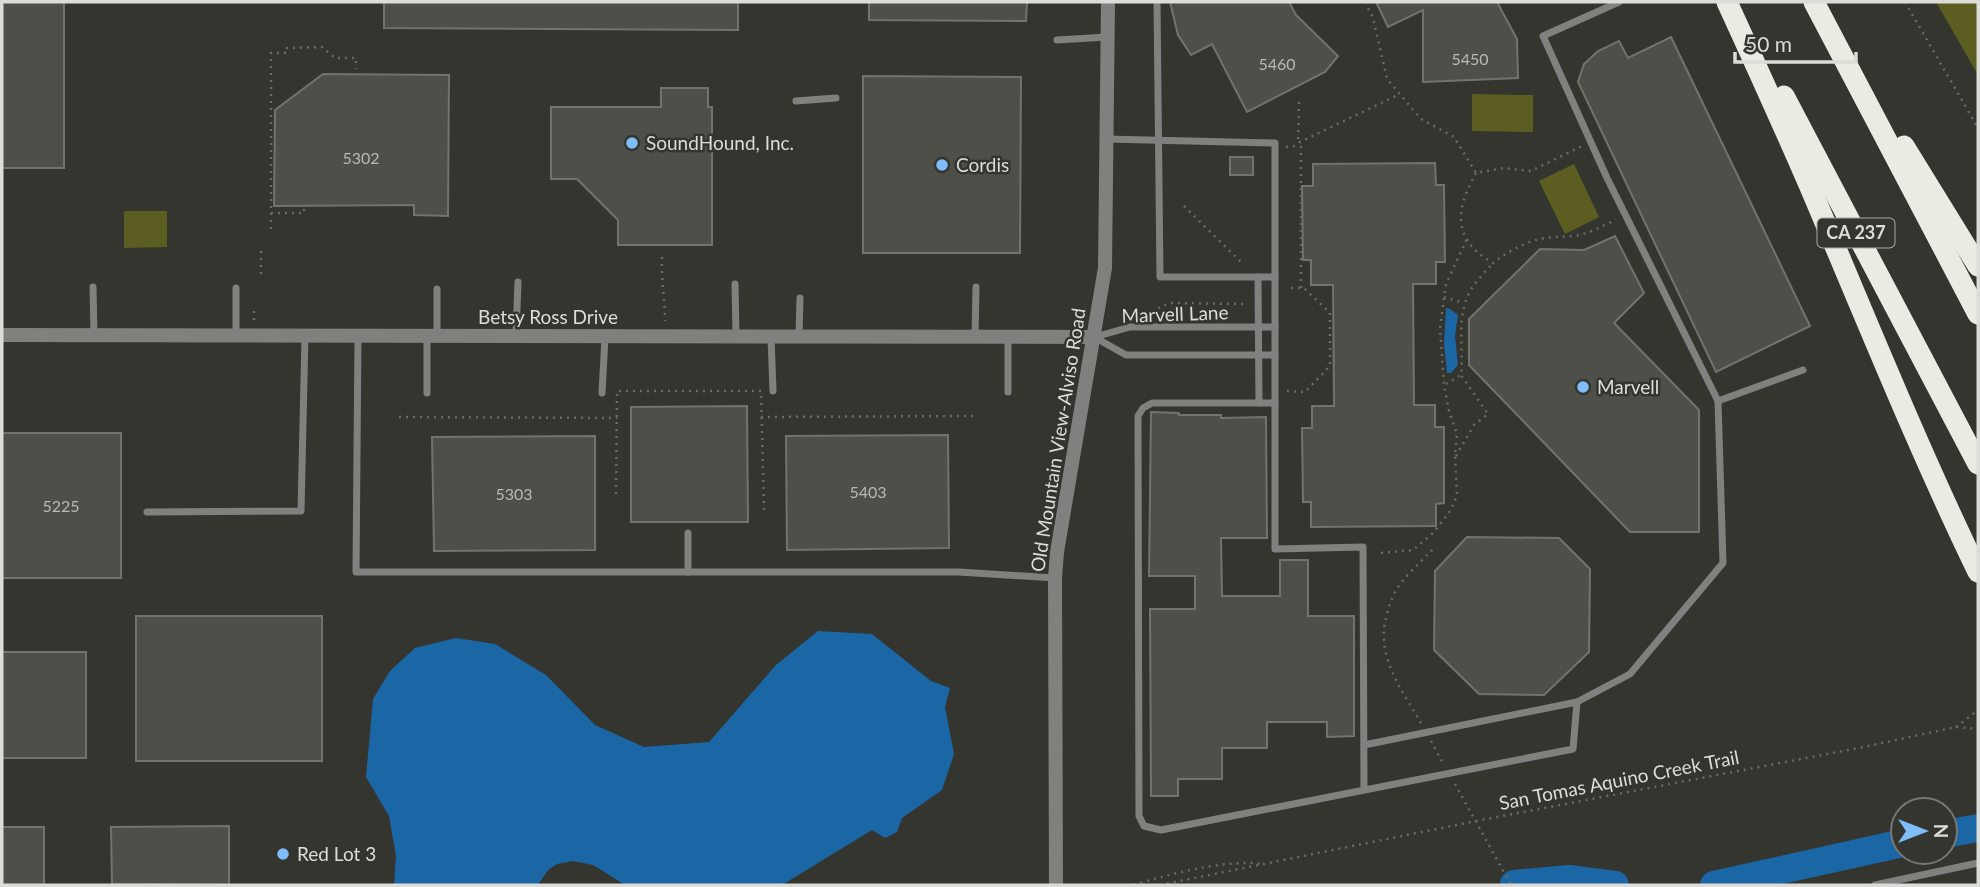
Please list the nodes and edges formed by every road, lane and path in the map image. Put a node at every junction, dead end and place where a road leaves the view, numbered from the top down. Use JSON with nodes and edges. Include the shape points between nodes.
{"nodes":[{"id":1,"x":1108,"y":2,"type":"edge"},
{"id":2,"x":1157,"y":2,"type":"edge"},
{"id":3,"x":1365,"y":2,"type":"edge"},
{"id":4,"x":1619,"y":2,"type":"edge"},
{"id":5,"x":1727,"y":2,"type":"edge"},
{"id":6,"x":1733,"y":2,"type":"edge"},
{"id":7,"x":1814,"y":2,"type":"edge"},
{"id":8,"x":1905,"y":2,"type":"edge"},
{"id":9,"x":1825,"y":22,"type":"junction"},
{"id":10,"x":1108,"y":37,"type":"junction"},
{"id":11,"x":1057,"y":40,"type":"dead end"},
{"id":12,"x":356,"y":69,"type":"dead end"},
{"id":13,"x":1400,"y":94,"type":"junction"},
{"id":14,"x":836,"y":97,"type":"dead end"},
{"id":15,"x":796,"y":100,"type":"dead end"},
{"id":16,"x":1299,"y":102,"type":"dead end"},
{"id":17,"x":1978,"y":128,"type":"edge"},
{"id":18,"x":1106,"y":139,"type":"junction"},
{"id":19,"x":1160,"y":141,"type":"junction"},
{"id":20,"x":1301,"y":142,"type":"junction"},
{"id":21,"x":1591,"y":142,"type":"junction"},
{"id":22,"x":1476,"y":173,"type":"junction"},
{"id":23,"x":304,"y":206,"type":"dead end"},
{"id":24,"x":271,"y":213,"type":"junction"},
{"id":25,"x":1626,"y":215,"type":"junction"},
{"id":26,"x":271,"y":229,"type":"dead end"},
{"id":27,"x":1467,"y":239,"type":"junction"},
{"id":28,"x":261,"y":251,"type":"dead end"},
{"id":29,"x":662,"y":257,"type":"dead end"},
{"id":30,"x":1493,"y":262,"type":"junction"},
{"id":31,"x":1978,"y":267,"type":"edge"},
{"id":32,"x":261,"y":275,"type":"dead end"},
{"id":33,"x":1258,"y":277,"type":"junction"},
{"id":34,"x":1275,"y":277,"type":"junction"},
{"id":35,"x":518,"y":282,"type":"dead end"},
{"id":36,"x":735,"y":284,"type":"dead end"},
{"id":37,"x":93,"y":287,"type":"dead end"},
{"id":38,"x":976,"y":287,"type":"dead end"},
{"id":39,"x":236,"y":288,"type":"dead end"},
{"id":40,"x":1287,"y":288,"type":"dead end"},
{"id":41,"x":1301,"y":288,"type":"junction"},
{"id":42,"x":437,"y":289,"type":"dead end"},
{"id":43,"x":1444,"y":297,"type":"junction"},
{"id":44,"x":800,"y":298,"type":"dead end"},
{"id":45,"x":1466,"y":304,"type":"junction"},
{"id":46,"x":254,"y":309,"type":"dead end"},
{"id":47,"x":1978,"y":314,"type":"edge"},
{"id":48,"x":254,"y":320,"type":"dead end"},
{"id":49,"x":664,"y":321,"type":"dead end"},
{"id":50,"x":1259,"y":327,"type":"junction"},
{"id":51,"x":1275,"y":327,"type":"junction"},
{"id":52,"x":2,"y":335,"type":"edge"},
{"id":53,"x":94,"y":335,"type":"junction"},
{"id":54,"x":236,"y":335,"type":"junction"},
{"id":55,"x":305,"y":335,"type":"junction"},
{"id":56,"x":358,"y":336,"type":"junction"},
{"id":57,"x":432,"y":336,"type":"junction"},
{"id":58,"x":516,"y":336,"type":"junction"},
{"id":59,"x":605,"y":336,"type":"junction"},
{"id":60,"x":736,"y":336,"type":"junction"},
{"id":61,"x":771,"y":336,"type":"junction"},
{"id":62,"x":799,"y":336,"type":"junction"},
{"id":63,"x":975,"y":337,"type":"junction"},
{"id":64,"x":1008,"y":337,"type":"junction"},
{"id":65,"x":1094,"y":337,"type":"junction"},
{"id":66,"x":1259,"y":355,"type":"junction"},
{"id":67,"x":1275,"y":355,"type":"junction"},
{"id":68,"x":1803,"y":370,"type":"dead end"},
{"id":69,"x":1461,"y":375,"type":"junction"},
{"id":70,"x":1444,"y":385,"type":"junction"},
{"id":71,"x":773,"y":390,"type":"dead end"},
{"id":72,"x":1287,"y":391,"type":"dead end"},
{"id":73,"x":1008,"y":392,"type":"dead end"},
{"id":74,"x":427,"y":393,"type":"dead end"},
{"id":75,"x":602,"y":393,"type":"dead end"},
{"id":76,"x":1718,"y":401,"type":"junction"},
{"id":77,"x":1259,"y":403,"type":"junction"},
{"id":78,"x":1275,"y":403,"type":"junction"},
{"id":79,"x":976,"y":416,"type":"dead end"},
{"id":80,"x":761,"y":417,"type":"junction"},
{"id":81,"x":400,"y":418,"type":"dead end"},
{"id":82,"x":617,"y":418,"type":"junction"},
{"id":83,"x":1455,"y":458,"type":"junction"},
{"id":84,"x":1978,"y":464,"type":"edge"},
{"id":85,"x":616,"y":494,"type":"dead end"},
{"id":86,"x":764,"y":510,"type":"dead end"},
{"id":87,"x":147,"y":512,"type":"dead end"},
{"id":88,"x":688,"y":533,"type":"dead end"},
{"id":89,"x":1435,"y":547,"type":"dead end"},
{"id":90,"x":1381,"y":553,"type":"dead end"},
{"id":91,"x":688,"y":572,"type":"junction"},
{"id":92,"x":1978,"y":572,"type":"edge"},
{"id":93,"x":1055,"y":578,"type":"junction"},
{"id":94,"x":1403,"y":693,"type":"dead end"},
{"id":95,"x":1577,"y":702,"type":"junction"},
{"id":96,"x":1978,"y":710,"type":"edge"},
{"id":97,"x":1956,"y":727,"type":"junction"},
{"id":98,"x":1978,"y":729,"type":"edge"},
{"id":99,"x":1364,"y":745,"type":"junction"},
{"id":100,"x":1364,"y":790,"type":"junction"},
{"id":101,"x":1460,"y":793,"type":"dead end"},
{"id":102,"x":1476,"y":821,"type":"junction"},
{"id":103,"x":1978,"y":863,"type":"edge"},
{"id":104,"x":1266,"y":864,"type":"junction"},
{"id":105,"x":1056,"y":885,"type":"edge"},
{"id":106,"x":1134,"y":885,"type":"edge"},
{"id":107,"x":1160,"y":885,"type":"edge"},
{"id":108,"x":1511,"y":885,"type":"edge"},
{"id":109,"x":1875,"y":885,"type":"edge"}],
"edges":[{"from":1,"to":10,"type":"street","name":"Old Mountain View-Alviso Road"},
{"from":2,"to":19,"type":"lane"},
{"from":3,"to":13,"type":"path","via":[[1387,79]]},
{"from":4,"to":21,"type":"lane","via":[[1542,36]]},
{"from":5,"to":92,"type":"highway"},
{"from":6,"to":84,"type":"highway","number":"CA 237"},
{"from":7,"to":9,"type":"highway"},
{"from":8,"to":17,"type":"path"},
{"from":9,"to":31,"type":"highway"},
{"from":9,"to":47,"type":"highway"},
{"from":10,"to":11,"type":"lane"},
{"from":10,"to":18,"type":"street","name":"Old Mountain View-Alviso Road"},
{"from":12,"to":24,"type":"path","via":[[356,58],[335,58],[322,47],[271,53]]},
{"from":13,"to":20,"type":"path"},
{"from":13,"to":22,"type":"path","via":[[1421,119],[1454,138]]},
{"from":14,"to":15,"type":"lane"},
{"from":16,"to":20,"type":"path"},
{"from":18,"to":19,"type":"lane"},
{"from":18,"to":65,"type":"street","name":"Old Mountain View-Alviso Road","via":[[1105,268]]},
{"from":19,"to":33,"type":"lane","via":[[1160,277]]},
{"from":19,"to":34,"type":"lane","via":[[1275,144]]},
{"from":20,"to":41,"type":"path"},
{"from":21,"to":22,"type":"path","via":[[1531,171],[1504,168]]},
{"from":21,"to":25,"type":"lane"},
{"from":22,"to":27,"type":"path","via":[[1460,218]]},
{"from":23,"to":24,"type":"path","via":[[304,213]]},
{"from":24,"to":26,"type":"path"},
{"from":25,"to":30,"type":"path","via":[[1587,233],[1524,243]]},
{"from":25,"to":76,"type":"lane"},
{"from":27,"to":30,"type":"path","via":[[1475,251]]},
{"from":27,"to":43,"type":"path"},
{"from":28,"to":32,"type":"path"},
{"from":29,"to":49,"type":"path"},
{"from":30,"to":45,"type":"path","via":[[1472,288]]},
{"from":33,"to":34,"type":"lane"},
{"from":33,"to":50,"type":"lane"},
{"from":34,"to":51,"type":"lane"},
{"from":35,"to":58,"type":"lane"},
{"from":36,"to":60,"type":"lane"},
{"from":37,"to":53,"type":"lane"},
{"from":38,"to":63,"type":"lane"},
{"from":39,"to":54,"type":"lane"},
{"from":40,"to":41,"type":"path"},
{"from":41,"to":72,"type":"path","via":[[1330,313],[1330,366],[1305,392]]},
{"from":42,"to":57,"type":"lane"},
{"from":43,"to":45,"type":"path"},
{"from":43,"to":70,"type":"path","via":[[1440,328]]},
{"from":44,"to":62,"type":"lane"},
{"from":45,"to":69,"type":"path","via":[[1461,324]]},
{"from":46,"to":48,"type":"path"},
{"from":50,"to":51,"type":"lane","name":"Marvell Lane"},
{"from":50,"to":65,"type":"lane","name":"Marvell Lane","via":[[1130,327]]},
{"from":50,"to":66,"type":"lane"},
{"from":51,"to":67,"type":"lane"},
{"from":52,"to":53,"type":"street","name":"Betsy Ross Drive"},
{"from":53,"to":54,"type":"street","name":"Betsy Ross Drive"},
{"from":54,"to":55,"type":"street","name":"Betsy Ross Drive"},
{"from":55,"to":56,"type":"street","name":"Betsy Ross Drive"},
{"from":55,"to":87,"type":"lane","via":[[301,511]]},
{"from":56,"to":57,"type":"street","name":"Betsy Ross Drive"},
{"from":56,"to":91,"type":"lane","via":[[356,572]]},
{"from":57,"to":58,"type":"street","name":"Betsy Ross Drive"},
{"from":57,"to":74,"type":"lane"},
{"from":58,"to":59,"type":"street","name":"Betsy Ross Drive"},
{"from":59,"to":60,"type":"street","name":"Betsy Ross Drive"},
{"from":59,"to":75,"type":"lane"},
{"from":60,"to":61,"type":"street","name":"Betsy Ross Drive"},
{"from":61,"to":62,"type":"street","name":"Betsy Ross Drive"},
{"from":61,"to":71,"type":"lane"},
{"from":62,"to":63,"type":"street","name":"Betsy Ross Drive"},
{"from":63,"to":64,"type":"street","name":"Betsy Ross Drive"},
{"from":64,"to":65,"type":"street","name":"Betsy Ross Drive"},
{"from":64,"to":73,"type":"lane"},
{"from":65,"to":66,"type":"lane","name":"Marvell Lane","via":[[1126,355]]},
{"from":65,"to":93,"type":"street","name":"Old Mountain View-Alviso Road"},
{"from":66,"to":67,"type":"lane","name":"Marvell Lane"},
{"from":66,"to":77,"type":"lane"},
{"from":67,"to":78,"type":"lane"},
{"from":68,"to":76,"type":"lane"},
{"from":69,"to":70,"type":"path"},
{"from":69,"to":83,"type":"path","via":[[1488,414],[1474,425]]},
{"from":70,"to":83,"type":"path","via":[[1457,434]]},
{"from":76,"to":95,"type":"lane","via":[[1723,563],[1630,674]]},
{"from":77,"to":78,"type":"lane"},
{"from":77,"to":100,"type":"lane","via":[[1152,403],[1138,416],[1139,816],[1144,826],[1161,830]]},
{"from":78,"to":99,"type":"lane","via":[[1275,549],[1363,547]]},
{"from":79,"to":80,"type":"path"},
{"from":80,"to":82,"type":"path","via":[[761,391],[617,390]]},
{"from":80,"to":86,"type":"path"},
{"from":81,"to":82,"type":"path"},
{"from":82,"to":85,"type":"path"},
{"from":83,"to":90,"type":"path","via":[[1457,495],[1451,510],[1413,550]]},
{"from":88,"to":91,"type":"lane"},
{"from":89,"to":94,"type":"path","via":[[1400,583],[1382,629],[1383,648]]},
{"from":91,"to":93,"type":"lane","via":[[959,572]]},
{"from":93,"to":105,"type":"street","name":"Old Mountain View-Alviso Road"},
{"from":95,"to":99,"type":"lane"},
{"from":95,"to":100,"type":"lane","via":[[1573,749]]},
{"from":96,"to":97,"type":"path"},
{"from":97,"to":98,"type":"path","name":"San Tomas Aquino Creek Trail"},
{"from":97,"to":102,"type":"path","name":"San Tomas Aquino Creek Trail"},
{"from":99,"to":100,"type":"lane"},
{"from":101,"to":102,"type":"path"},
{"from":102,"to":104,"type":"path","name":"San Tomas Aquino Creek Trail"},
{"from":102,"to":108,"type":"path"},
{"from":103,"to":109,"type":"lane"},
{"from":104,"to":106,"type":"path","name":"San Tomas Aquino Creek Trail","via":[[1248,862],[1170,873]]},
{"from":104,"to":107,"type":"path","name":"San Tomas Aquino Creek Trail"}]}
